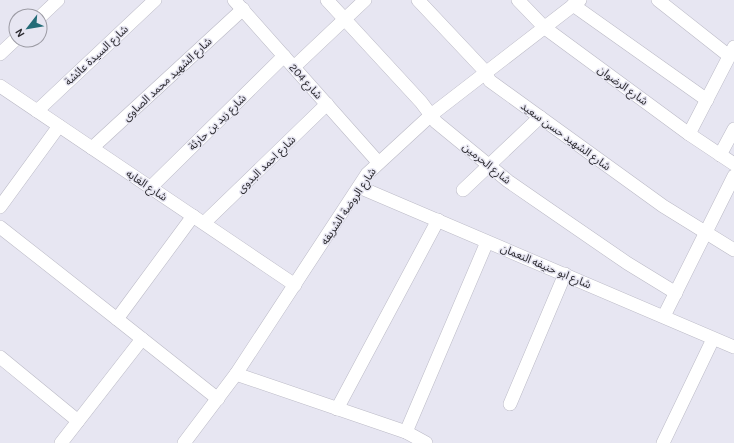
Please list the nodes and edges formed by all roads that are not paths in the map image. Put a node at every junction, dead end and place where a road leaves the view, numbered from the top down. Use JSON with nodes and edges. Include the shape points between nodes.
{"nodes":[{"id":1,"x":58,"y":0,"type":"edge"},
{"id":2,"x":155,"y":0,"type":"edge"},
{"id":3,"x":327,"y":0,"type":"edge"},
{"id":4,"x":365,"y":0,"type":"edge"},
{"id":5,"x":418,"y":0,"type":"edge"},
{"id":6,"x":518,"y":0,"type":"edge"},
{"id":7,"x":658,"y":0,"type":"edge"},
{"id":8,"x":577,"y":3,"type":"edge"},
{"id":9,"x":239,"y":5,"type":"edge"},
{"id":10,"x":48,"y":9,"type":"edge"},
{"id":11,"x":345,"y":19,"type":"junction"},
{"id":12,"x":545,"y":28,"type":"junction"},
{"id":13,"x":8,"y":46,"type":"edge"},
{"id":14,"x":732,"y":51,"type":"edge"},
{"id":15,"x":0,"y":54,"type":"edge"},
{"id":16,"x":284,"y":56,"type":"junction"},
{"id":17,"x":294,"y":67,"type":"junction"},
{"id":18,"x":484,"y":74,"type":"junction"},
{"id":19,"x":0,"y":86,"type":"edge"},
{"id":20,"x":706,"y":100,"type":"junction"},
{"id":21,"x":327,"y":104,"type":"junction"},
{"id":22,"x":37,"y":111,"type":"junction"},
{"id":23,"x":431,"y":115,"type":"junction"},
{"id":24,"x":540,"y":117,"type":"junction"},
{"id":25,"x":59,"y":126,"type":"junction"},
{"id":26,"x":734,"y":129,"type":"edge"},
{"id":27,"x":689,"y":134,"type":"junction"},
{"id":28,"x":92,"y":148,"type":"junction"},
{"id":29,"x":720,"y":155,"type":"junction"},
{"id":30,"x":378,"y":162,"type":"junction"},
{"id":31,"x":734,"y":164,"type":"edge"},
{"id":32,"x":489,"y":165,"type":"junction"},
{"id":33,"x":734,"y":176,"type":"edge"},
{"id":34,"x":358,"y":187,"type":"junction"},
{"id":35,"x":150,"y":188,"type":"junction"},
{"id":36,"x":463,"y":190,"type":"dead end"},
{"id":37,"x":0,"y":207,"type":"edge"},
{"id":38,"x":193,"y":216,"type":"junction"},
{"id":39,"x":438,"y":220,"type":"junction"},
{"id":40,"x":204,"y":223,"type":"junction"},
{"id":41,"x":0,"y":227,"type":"edge"},
{"id":42,"x":705,"y":233,"type":"junction"},
{"id":43,"x":487,"y":242,"type":"junction"},
{"id":44,"x":734,"y":250,"type":"edge"},
{"id":45,"x":564,"y":274,"type":"junction"},
{"id":46,"x":295,"y":285,"type":"junction"},
{"id":47,"x":676,"y":293,"type":"junction"},
{"id":48,"x":664,"y":316,"type":"junction"},
{"id":49,"x":117,"y":320,"type":"junction"},
{"id":50,"x":142,"y":339,"type":"junction"},
{"id":51,"x":713,"y":339,"type":"junction"},
{"id":52,"x":734,"y":347,"type":"edge"},
{"id":53,"x":0,"y":357,"type":"edge"},
{"id":54,"x":236,"y":374,"type":"junction"},
{"id":55,"x":218,"y":399,"type":"junction"},
{"id":56,"x":510,"y":404,"type":"dead end"},
{"id":57,"x":337,"y":409,"type":"junction"},
{"id":58,"x":78,"y":421,"type":"junction"},
{"id":59,"x":406,"y":432,"type":"junction"},
{"id":60,"x":61,"y":443,"type":"edge"},
{"id":61,"x":184,"y":443,"type":"edge"},
{"id":62,"x":426,"y":443,"type":"edge"},
{"id":63,"x":663,"y":443,"type":"edge"}],
"edges":[{"from":1,"to":10,"type":"street"},
{"from":2,"to":22,"type":"street","name":"شارع السيدة عائشة"},
{"from":3,"to":11,"type":"street","name":"شارع الحرمين"},
{"from":4,"to":11,"type":"street"},
{"from":5,"to":18,"type":"street","name":"شارع الشهيد حسن سعيد","via":[[482,68]]},
{"from":6,"to":12,"type":"street","name":"شارع الرضوان"},
{"from":7,"to":14,"type":"street"},
{"from":8,"to":12,"type":"street","name":"شارع الروضة الشريفه"},
{"from":8,"to":20,"type":"street"},
{"from":9,"to":16,"type":"street","name":"شارع 204"},
{"from":9,"to":28,"type":"street","name":"شارع الشهيد محمد الصاوى"},
{"from":11,"to":17,"type":"street"},
{"from":11,"to":23,"type":"street","name":"شارع الحرمين"},
{"from":12,"to":18,"type":"street","name":"شارع الروضة الشريفه"},
{"from":12,"to":27,"type":"street","name":"شارع الرضوان"},
{"from":13,"to":15,"type":"street"},
{"from":14,"to":20,"type":"street"},
{"from":16,"to":17,"type":"street","name":"شارع 204"},
{"from":16,"to":35,"type":"street","name":"شارع زيد بن حارثة"},
{"from":17,"to":21,"type":"street","name":"شارع 204"},
{"from":18,"to":23,"type":"street","name":"شارع الروضة الشريفه"},
{"from":18,"to":24,"type":"street","name":"شارع الشهيد حسن سعيد"},
{"from":19,"to":22,"type":"street","name":"شارع الغابه"},
{"from":20,"to":27,"type":"street"},
{"from":21,"to":30,"type":"street","name":"شارع 204"},
{"from":21,"to":40,"type":"street","name":"شارع احمد البدوى"},
{"from":22,"to":25,"type":"street","name":"شارع الغابه"},
{"from":23,"to":30,"type":"street","name":"شارع الروضة الشريفه"},
{"from":23,"to":32,"type":"street","name":"شارع الحرمين","via":[[436,122]]},
{"from":24,"to":32,"type":"street"},
{"from":24,"to":42,"type":"street","name":"شارع الشهيد حسن سعيد","via":[[663,206]]},
{"from":25,"to":28,"type":"street","name":"شارع الغابه"},
{"from":25,"to":37,"type":"street"},
{"from":26,"to":29,"type":"street"},
{"from":27,"to":29,"type":"street","name":"شارع الرضوان"},
{"from":28,"to":35,"type":"street","name":"شارع الغابه"},
{"from":29,"to":31,"type":"street","name":"شارع الرضوان"},
{"from":30,"to":34,"type":"street","name":"شارع الروضة الشريفه"},
{"from":32,"to":36,"type":"street"},
{"from":32,"to":47,"type":"street","name":"شارع الحرمين","via":[[586,236]]},
{"from":33,"to":42,"type":"street"},
{"from":34,"to":39,"type":"street","name":"شارع ابو حنيفه النعمان"},
{"from":34,"to":46,"type":"street","name":"شارع الروضة الشريفه"},
{"from":35,"to":38,"type":"street","name":"شارع الغابه"},
{"from":38,"to":40,"type":"street","name":"شارع الغابه"},
{"from":38,"to":49,"type":"street"},
{"from":39,"to":43,"type":"street","name":"شارع ابو حنيفه النعمان"},
{"from":39,"to":57,"type":"street"},
{"from":40,"to":46,"type":"street","name":"شارع الغابه"},
{"from":41,"to":49,"type":"street"},
{"from":42,"to":44,"type":"street","name":"شارع الشهيد حسن سعيد"},
{"from":42,"to":47,"type":"street"},
{"from":43,"to":45,"type":"street","name":"شارع ابو حنيفه النعمان"},
{"from":43,"to":59,"type":"street"},
{"from":45,"to":48,"type":"street","name":"شارع ابو حنيفه النعمان"},
{"from":45,"to":56,"type":"street"},
{"from":46,"to":54,"type":"street","name":"شارع الروضة الشريفه"},
{"from":47,"to":48,"type":"street"},
{"from":48,"to":51,"type":"street","name":"شارع ابو حنيفه النعمان"},
{"from":49,"to":50,"type":"street"},
{"from":50,"to":55,"type":"street"},
{"from":50,"to":58,"type":"street"},
{"from":51,"to":52,"type":"street","name":"شارع ابو حنيفه النعمان"},
{"from":51,"to":63,"type":"street"},
{"from":53,"to":58,"type":"street"},
{"from":54,"to":55,"type":"street","name":"شارع الروضة الشريفه"},
{"from":54,"to":57,"type":"street"},
{"from":55,"to":61,"type":"street","name":"شارع الروضة الشريفه"},
{"from":57,"to":59,"type":"street"},
{"from":58,"to":60,"type":"street"},
{"from":59,"to":62,"type":"street"}]}
